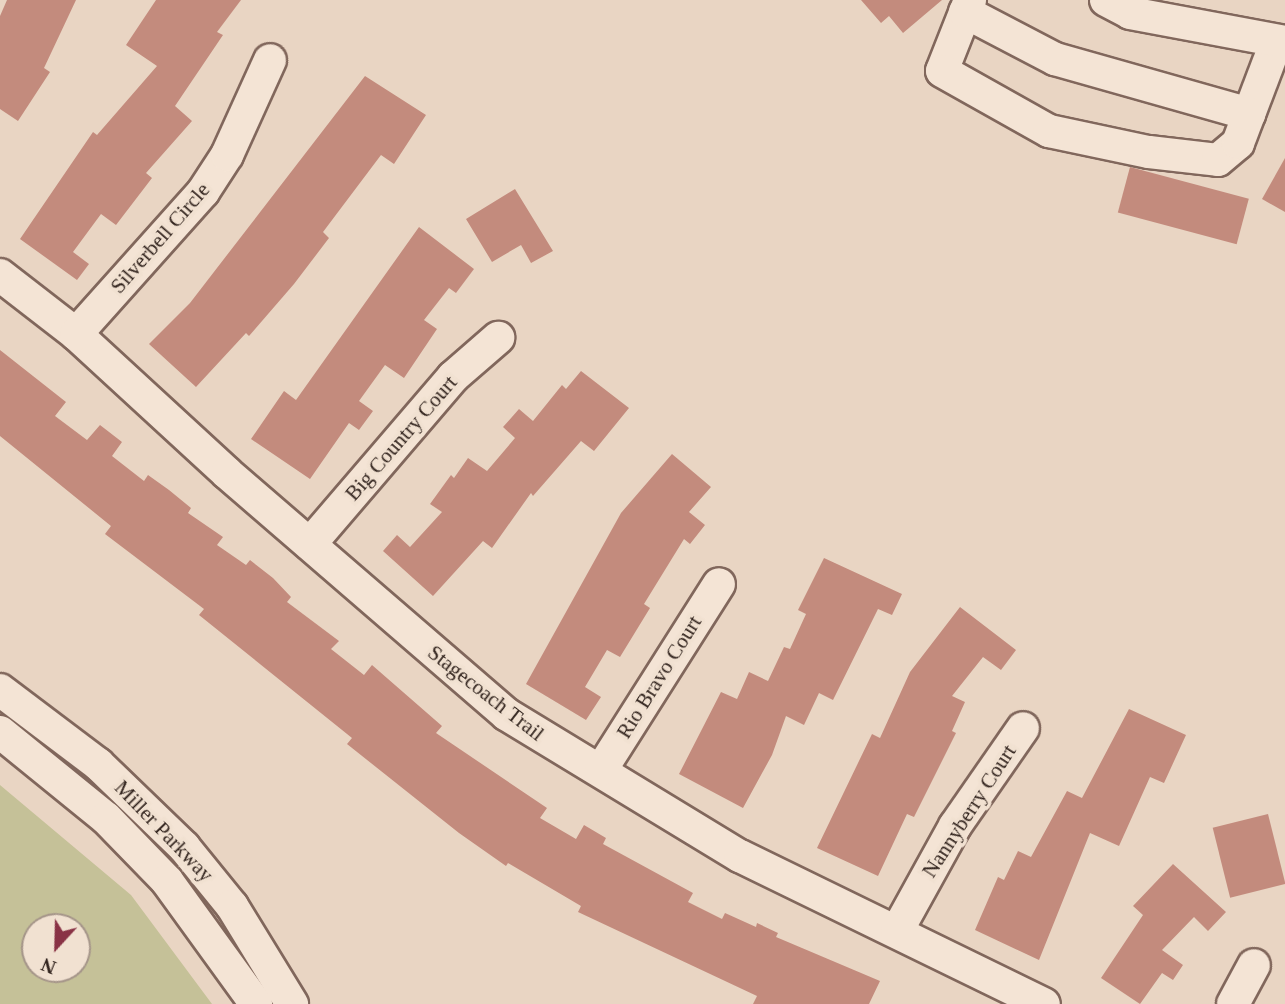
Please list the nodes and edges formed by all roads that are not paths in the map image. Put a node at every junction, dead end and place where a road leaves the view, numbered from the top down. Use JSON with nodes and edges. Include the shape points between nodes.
{"nodes":[{"id":1,"x":1106,"y":0,"type":"edge"},
{"id":2,"x":967,"y":6,"type":"edge"},
{"id":3,"x":1281,"y":43,"type":"edge"},
{"id":4,"x":270,"y":60,"type":"dead end"},
{"id":5,"x":1249,"y":114,"type":"junction"},
{"id":6,"x":0,"y":275,"type":"edge"},
{"id":7,"x":76,"y":334,"type":"junction"},
{"id":8,"x":498,"y":338,"type":"dead end"},
{"id":9,"x":310,"y":544,"type":"junction"},
{"id":10,"x":719,"y":584,"type":"dead end"},
{"id":11,"x":0,"y":690,"type":"edge"},
{"id":12,"x":1023,"y":728,"type":"dead end"},
{"id":13,"x":0,"y":732,"type":"edge"},
{"id":14,"x":601,"y":770,"type":"junction"},
{"id":15,"x":897,"y":931,"type":"junction"},
{"id":16,"x":1254,"y":965,"type":"dead end"},
{"id":17,"x":256,"y":1004,"type":"edge"},
{"id":18,"x":292,"y":1004,"type":"edge"},
{"id":19,"x":1044,"y":1004,"type":"edge"},
{"id":20,"x":1233,"y":1004,"type":"edge"}],
"edges":[{"from":1,"to":3,"type":"street","via":[[1130,13]]},
{"from":2,"to":5,"type":"street","via":[[1055,60]]},
{"from":2,"to":5,"type":"street","via":[[942,71],[1049,131],[1149,152],[1218,160],[1238,143]]},
{"from":3,"to":5,"type":"street"},
{"from":4,"to":7,"type":"street","name":"Silverbell Circle","via":[[227,155],[203,192]]},
{"from":6,"to":7,"type":"street","name":"Stagecoach Trail"},
{"from":7,"to":9,"type":"street","name":"Stagecoach Trail"},
{"from":8,"to":9,"type":"street","name":"Big Country Court","via":[[453,377]]},
{"from":9,"to":14,"type":"street","name":"Stagecoach Trail","via":[[464,681],[549,743]]},
{"from":10,"to":14,"type":"street","name":"Rio Bravo Court"},
{"from":11,"to":18,"type":"street","name":"Miller Parkway","via":[[98,764],[184,847],[232,906]]},
{"from":12,"to":15,"type":"street","name":"Nannyberry Court","via":[[954,825]]},
{"from":13,"to":17,"type":"street","name":"Miller Parkway","via":[[106,818],[167,881]]},
{"from":14,"to":15,"type":"street","name":"Stagecoach Trail","via":[[740,856]]},
{"from":15,"to":19,"type":"street","name":"Stagecoach Trail"},
{"from":16,"to":20,"type":"street"}]}
